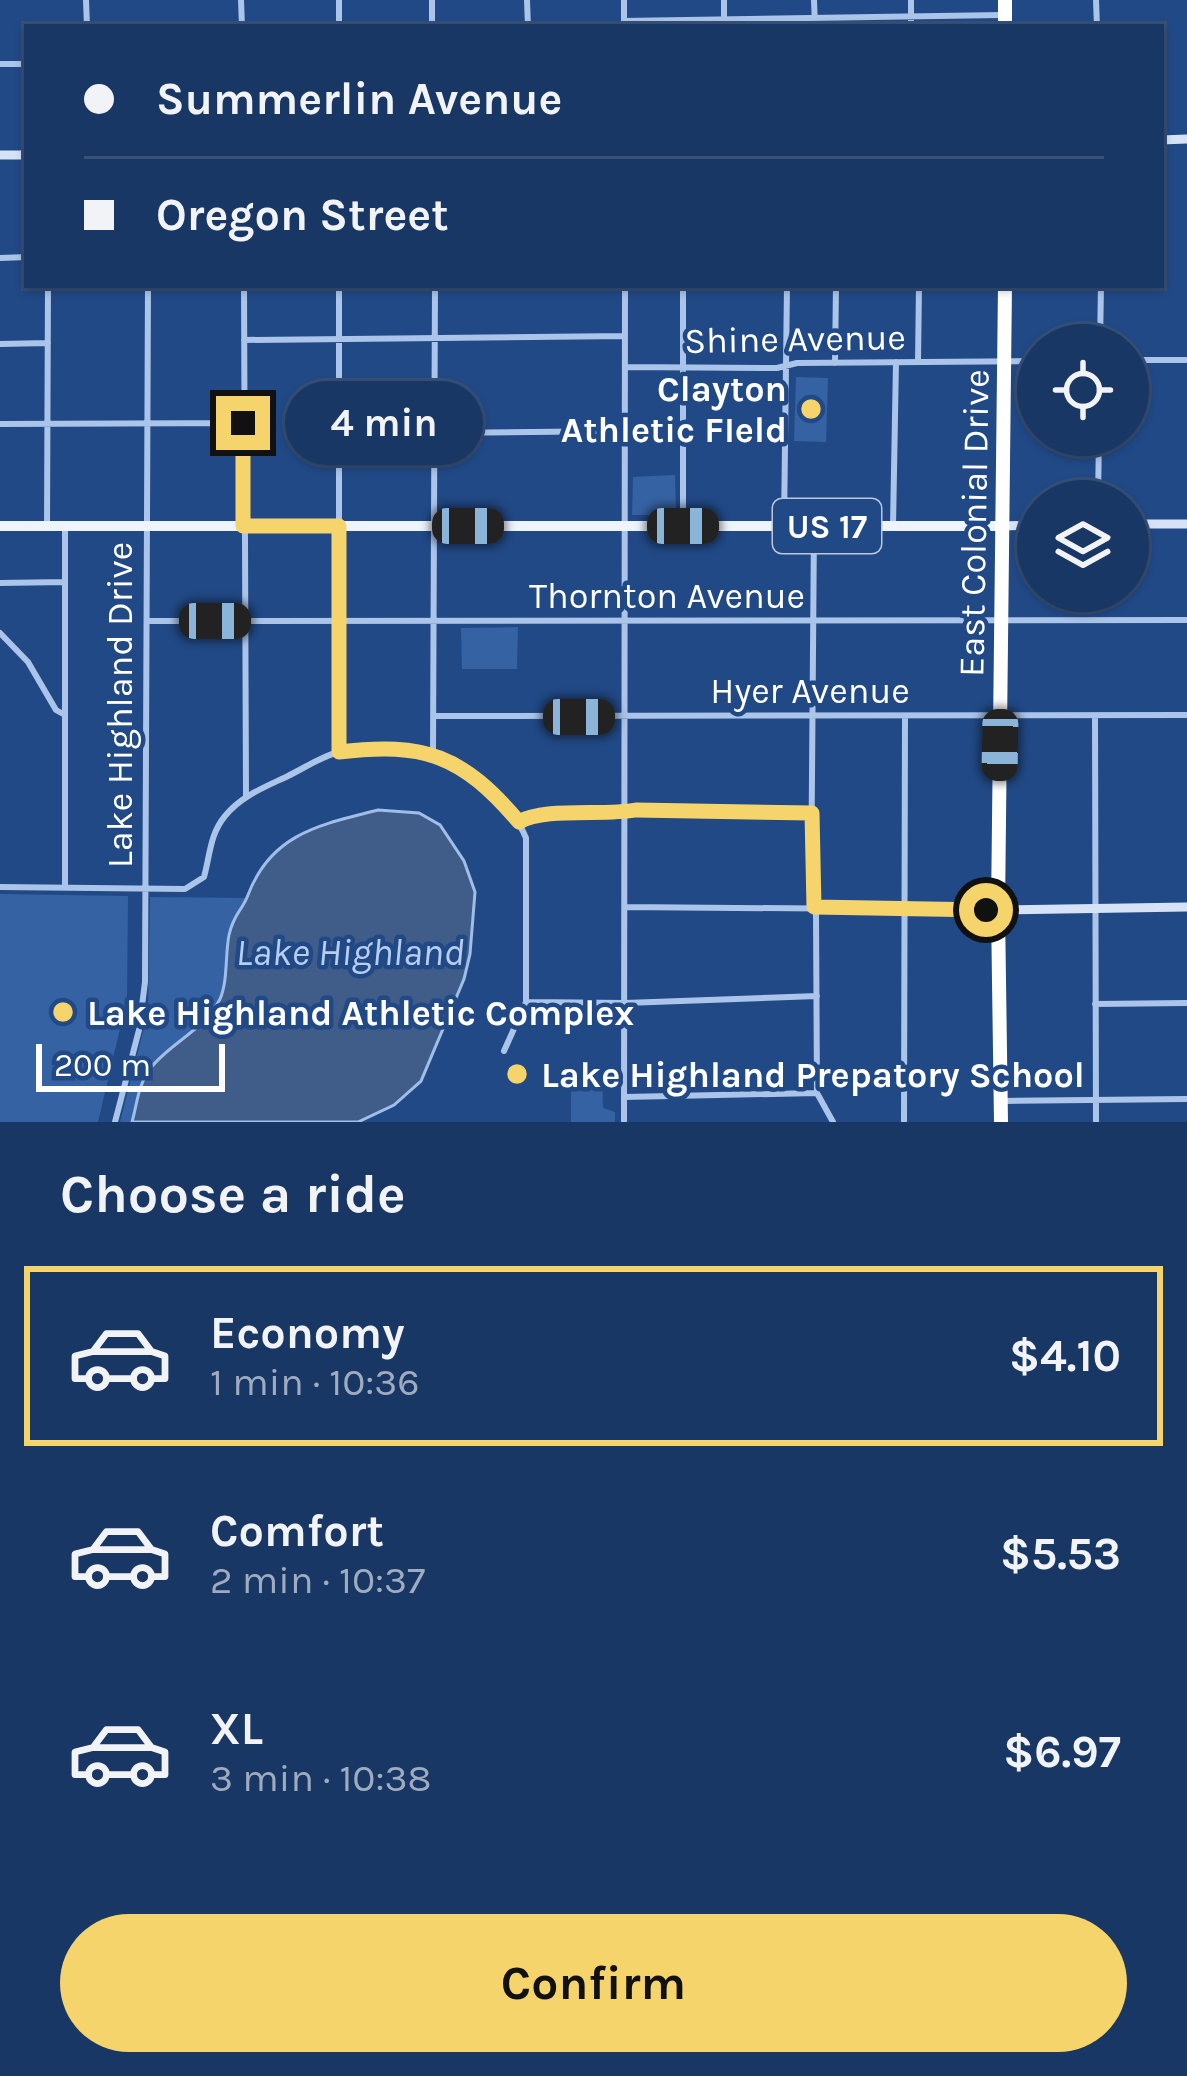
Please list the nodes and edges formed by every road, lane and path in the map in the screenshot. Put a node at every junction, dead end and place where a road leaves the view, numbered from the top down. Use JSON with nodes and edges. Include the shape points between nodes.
{"nodes":[{"id":1,"x":624,"y":0,"type":"edge"},
{"id":2,"x":724,"y":0,"type":"edge"},
{"id":3,"x":814,"y":0,"type":"edge"},
{"id":4,"x":911,"y":0,"type":"edge"},
{"id":5,"x":1005,"y":14,"type":"edge"},
{"id":6,"x":911,"y":16,"type":"junction"},
{"id":7,"x":815,"y":22,"type":"edge"},
{"id":8,"x":724,"y":23,"type":"edge"},
{"id":9,"x":624,"y":24,"type":"edge"},
{"id":10,"x":911,"y":24,"type":"edge"},
{"id":11,"x":48,"y":288,"type":"edge"},
{"id":12,"x":148,"y":288,"type":"edge"},
{"id":13,"x":244,"y":288,"type":"edge"},
{"id":14,"x":339,"y":288,"type":"edge"},
{"id":15,"x":435,"y":288,"type":"edge"},
{"id":16,"x":625,"y":288,"type":"edge"},
{"id":17,"x":683,"y":288,"type":"edge"},
{"id":18,"x":787,"y":288,"type":"edge"},
{"id":19,"x":836,"y":288,"type":"edge"},
{"id":20,"x":919,"y":288,"type":"edge"},
{"id":21,"x":1006,"y":288,"type":"edge"},
{"id":22,"x":1101,"y":288,"type":"edge"},
{"id":23,"x":1100,"y":324,"type":"edge"},
{"id":24,"x":625,"y":336,"type":"junction"},
{"id":25,"x":339,"y":338,"type":"junction"},
{"id":26,"x":434,"y":339,"type":"junction"},
{"id":27,"x":244,"y":340,"type":"junction"},
{"id":28,"x":0,"y":344,"type":"edge"},
{"id":29,"x":48,"y":344,"type":"junction"},
{"id":30,"x":1149,"y":360,"type":"edge"},
{"id":31,"x":1187,"y":360,"type":"edge"},
{"id":32,"x":1005,"y":361,"type":"junction"},
{"id":33,"x":1017,"y":361,"type":"edge"},
{"id":34,"x":896,"y":362,"type":"junction"},
{"id":35,"x":918,"y":362,"type":"junction"},
{"id":36,"x":835,"y":363,"type":"junction"},
{"id":37,"x":787,"y":366,"type":"junction"},
{"id":38,"x":684,"y":367,"type":"junction"},
{"id":39,"x":625,"y":368,"type":"junction"},
{"id":40,"x":243,"y":423,"type":"junction"},
{"id":41,"x":0,"y":424,"type":"edge"},
{"id":42,"x":47,"y":424,"type":"junction"},
{"id":43,"x":147,"y":424,"type":"junction"},
{"id":44,"x":625,"y":431,"type":"junction"},
{"id":45,"x":434,"y":433,"type":"junction"},
{"id":46,"x":1149,"y":524,"type":"edge"},
{"id":47,"x":1187,"y":524,"type":"edge"},
{"id":48,"x":0,"y":526,"type":"edge"},
{"id":49,"x":46,"y":526,"type":"junction"},
{"id":50,"x":65,"y":526,"type":"junction"},
{"id":51,"x":148,"y":526,"type":"junction"},
{"id":52,"x":243,"y":526,"type":"junction"},
{"id":53,"x":339,"y":526,"type":"junction"},
{"id":54,"x":434,"y":526,"type":"junction"},
{"id":55,"x":625,"y":526,"type":"junction"},
{"id":56,"x":683,"y":526,"type":"junction"},
{"id":57,"x":784,"y":526,"type":"junction"},
{"id":58,"x":814,"y":526,"type":"junction"},
{"id":59,"x":893,"y":526,"type":"junction"},
{"id":60,"x":1003,"y":526,"type":"junction"},
{"id":61,"x":1017,"y":526,"type":"edge"},
{"id":62,"x":65,"y":582,"type":"junction"},
{"id":63,"x":0,"y":583,"type":"edge"},
{"id":64,"x":1187,"y":620,"type":"edge"},
{"id":65,"x":147,"y":621,"type":"junction"},
{"id":66,"x":242,"y":621,"type":"junction"},
{"id":67,"x":339,"y":622,"type":"junction"},
{"id":68,"x":434,"y":622,"type":"junction"},
{"id":69,"x":625,"y":622,"type":"junction"},
{"id":70,"x":813,"y":622,"type":"junction"},
{"id":71,"x":1002,"y":622,"type":"junction"},
{"id":72,"x":0,"y":633,"type":"edge"},
{"id":73,"x":65,"y":715,"type":"junction"},
{"id":74,"x":1187,"y":715,"type":"edge"},
{"id":75,"x":434,"y":716,"type":"junction"},
{"id":76,"x":812,"y":716,"type":"junction"},
{"id":77,"x":625,"y":717,"type":"junction"},
{"id":78,"x":905,"y":717,"type":"junction"},
{"id":79,"x":1095,"y":717,"type":"junction"},
{"id":80,"x":1000,"y":718,"type":"junction"},
{"id":81,"x":339,"y":752,"type":"junction"},
{"id":82,"x":433,"y":753,"type":"junction"},
{"id":83,"x":246,"y":796,"type":"junction"},
{"id":84,"x":625,"y":812,"type":"junction"},
{"id":85,"x":812,"y":813,"type":"junction"},
{"id":86,"x":519,"y":822,"type":"junction"},
{"id":87,"x":65,"y":886,"type":"junction"},
{"id":88,"x":0,"y":887,"type":"edge"},
{"id":89,"x":145,"y":887,"type":"junction"},
{"id":90,"x":625,"y":907,"type":"junction"},
{"id":91,"x":814,"y":907,"type":"junction"},
{"id":92,"x":1187,"y":907,"type":"edge"},
{"id":93,"x":906,"y":909,"type":"junction"},
{"id":94,"x":1094,"y":909,"type":"junction"},
{"id":95,"x":998,"y":910,"type":"junction"},
{"id":96,"x":817,"y":996,"type":"junction"},
{"id":97,"x":526,"y":1002,"type":"junction"},
{"id":98,"x":625,"y":1003,"type":"junction"},
{"id":99,"x":1187,"y":1003,"type":"edge"},
{"id":100,"x":1095,"y":1004,"type":"junction"},
{"id":101,"x":504,"y":1052,"type":"dead end"},
{"id":102,"x":817,"y":1093,"type":"junction"},
{"id":103,"x":624,"y":1097,"type":"junction"},
{"id":104,"x":1187,"y":1099,"type":"edge"},
{"id":105,"x":1000,"y":1100,"type":"junction"},
{"id":106,"x":1096,"y":1100,"type":"junction"},
{"id":107,"x":116,"y":1122,"type":"edge"},
{"id":108,"x":624,"y":1122,"type":"edge"},
{"id":109,"x":833,"y":1122,"type":"edge"},
{"id":110,"x":904,"y":1122,"type":"edge"},
{"id":111,"x":1000,"y":1122,"type":"edge"},
{"id":112,"x":1096,"y":1122,"type":"edge"}],
"edges":[{"from":1,"to":9,"type":"street"},
{"from":2,"to":8,"type":"street"},
{"from":3,"to":7,"type":"street"},
{"from":4,"to":6,"type":"street"},
{"from":5,"to":6,"type":"street"},
{"from":6,"to":7,"type":"street"},
{"from":6,"to":10,"type":"street"},
{"from":7,"to":8,"type":"street"},
{"from":8,"to":9,"type":"street"},
{"from":11,"to":29,"type":"street"},
{"from":12,"to":43,"type":"street","name":"Lake Highland Drive"},
{"from":13,"to":27,"type":"street"},
{"from":14,"to":25,"type":"street"},
{"from":15,"to":26,"type":"street"},
{"from":16,"to":24,"type":"street"},
{"from":17,"to":38,"type":"street"},
{"from":18,"to":37,"type":"street"},
{"from":19,"to":36,"type":"street"},
{"from":20,"to":35,"type":"street"},
{"from":21,"to":32,"type":"highway","name":"East Colonial Drive"},
{"from":22,"to":23,"type":"street"},
{"from":24,"to":26,"type":"street"},
{"from":24,"to":39,"type":"street"},
{"from":25,"to":26,"type":"street"},
{"from":25,"to":27,"type":"street"},
{"from":25,"to":53,"type":"street"},
{"from":26,"to":45,"type":"street"},
{"from":27,"to":40,"type":"street"},
{"from":28,"to":29,"type":"street"},
{"from":29,"to":42,"type":"street"},
{"from":30,"to":31,"type":"street"},
{"from":32,"to":33,"type":"street","name":"Shine Avenue"},
{"from":32,"to":35,"type":"street","name":"Shine Avenue"},
{"from":32,"to":60,"type":"highway","name":"East Colonial Drive"},
{"from":34,"to":35,"type":"street","name":"Shine Avenue"},
{"from":34,"to":36,"type":"street","name":"Shine Avenue"},
{"from":34,"to":59,"type":"street"},
{"from":36,"to":37,"type":"street","name":"Shine Avenue"},
{"from":37,"to":38,"type":"street","name":"Shine Avenue"},
{"from":37,"to":57,"type":"street"},
{"from":38,"to":39,"type":"street","name":"Shine Avenue"},
{"from":38,"to":56,"type":"street"},
{"from":39,"to":44,"type":"street"},
{"from":40,"to":43,"type":"street"},
{"from":40,"to":52,"type":"street"},
{"from":41,"to":42,"type":"street"},
{"from":42,"to":43,"type":"street"},
{"from":42,"to":49,"type":"street"},
{"from":43,"to":51,"type":"street","name":"Lake Highland Drive"},
{"from":44,"to":45,"type":"street"},
{"from":44,"to":55,"type":"street"},
{"from":45,"to":54,"type":"street"},
{"from":46,"to":47,"type":"street"},
{"from":48,"to":49,"type":"main road","number":"US 17"},
{"from":49,"to":50,"type":"main road","number":"US 17"},
{"from":50,"to":51,"type":"main road","number":"US 17"},
{"from":50,"to":62,"type":"street"},
{"from":51,"to":52,"type":"main road","number":"US 17"},
{"from":51,"to":65,"type":"street","name":"Lake Highland Drive"},
{"from":52,"to":53,"type":"main road","number":"US 17"},
{"from":52,"to":66,"type":"street"},
{"from":53,"to":54,"type":"main road","number":"US 17"},
{"from":53,"to":67,"type":"street"},
{"from":54,"to":55,"type":"main road","number":"US 17"},
{"from":54,"to":68,"type":"street"},
{"from":55,"to":56,"type":"main road","number":"US 17"},
{"from":55,"to":69,"type":"street"},
{"from":56,"to":57,"type":"main road","number":"US 17"},
{"from":57,"to":58,"type":"main road","number":"US 17"},
{"from":58,"to":59,"type":"main road","number":"US 17"},
{"from":58,"to":70,"type":"street"},
{"from":59,"to":60,"type":"main road","number":"US 17"},
{"from":60,"to":61,"type":"street"},
{"from":60,"to":71,"type":"highway","name":"East Colonial Drive"},
{"from":62,"to":63,"type":"street"},
{"from":62,"to":73,"type":"street"},
{"from":64,"to":71,"type":"street","name":"Thornton Avenue"},
{"from":65,"to":66,"type":"street","name":"Thornton Avenue"},
{"from":65,"to":89,"type":"street","name":"Lake Highland Drive"},
{"from":66,"to":67,"type":"street","name":"Thornton Avenue"},
{"from":66,"to":83,"type":"street"},
{"from":67,"to":68,"type":"street","name":"Thornton Avenue"},
{"from":67,"to":81,"type":"street"},
{"from":68,"to":69,"type":"street","name":"Thornton Avenue"},
{"from":68,"to":75,"type":"street"},
{"from":69,"to":70,"type":"street","name":"Thornton Avenue"},
{"from":69,"to":77,"type":"street"},
{"from":70,"to":71,"type":"street","name":"Thornton Avenue"},
{"from":70,"to":76,"type":"street"},
{"from":71,"to":80,"type":"highway","name":"East Colonial Drive"},
{"from":72,"to":73,"type":"street"},
{"from":73,"to":87,"type":"street"},
{"from":74,"to":79,"type":"street","name":"Hyer Avenue"},
{"from":75,"to":77,"type":"street","name":"Hyer Avenue"},
{"from":75,"to":82,"type":"street"},
{"from":76,"to":77,"type":"street","name":"Hyer Avenue"},
{"from":76,"to":78,"type":"street","name":"Hyer Avenue"},
{"from":76,"to":85,"type":"street"},
{"from":77,"to":84,"type":"street"},
{"from":78,"to":80,"type":"street","name":"Hyer Avenue"},
{"from":78,"to":93,"type":"street"},
{"from":79,"to":80,"type":"street","name":"Hyer Avenue"},
{"from":79,"to":94,"type":"street"},
{"from":80,"to":95,"type":"highway","name":"East Colonial Drive"},
{"from":81,"to":82,"type":"street"},
{"from":81,"to":83,"type":"street"},
{"from":82,"to":86,"type":"street"},
{"from":83,"to":89,"type":"street","via":[[216,831],[197,884]]},
{"from":84,"to":85,"type":"street"},
{"from":84,"to":86,"type":"street"},
{"from":84,"to":90,"type":"street"},
{"from":85,"to":91,"type":"street"},
{"from":86,"to":97,"type":"street","via":[[526,838]]},
{"from":87,"to":88,"type":"street"},
{"from":87,"to":89,"type":"street"},
{"from":89,"to":107,"type":"street","name":"Lake Highland Drive","via":[[142,1017]]},
{"from":90,"to":91,"type":"street"},
{"from":90,"to":98,"type":"street"},
{"from":91,"to":93,"type":"street"},
{"from":91,"to":96,"type":"street"},
{"from":92,"to":94,"type":"street"},
{"from":93,"to":95,"type":"street"},
{"from":93,"to":110,"type":"street"},
{"from":94,"to":95,"type":"street"},
{"from":94,"to":100,"type":"street"},
{"from":95,"to":105,"type":"highway","name":"East Colonial Drive"},
{"from":96,"to":98,"type":"street"},
{"from":96,"to":102,"type":"street"},
{"from":97,"to":98,"type":"street"},
{"from":97,"to":101,"type":"street"},
{"from":98,"to":103,"type":"street"},
{"from":99,"to":100,"type":"street"},
{"from":100,"to":106,"type":"street"},
{"from":102,"to":103,"type":"street"},
{"from":102,"to":109,"type":"street"},
{"from":103,"to":108,"type":"street"},
{"from":104,"to":106,"type":"street"},
{"from":105,"to":106,"type":"street"},
{"from":105,"to":111,"type":"highway","name":"East Colonial Drive"},
{"from":106,"to":112,"type":"street"}]}
